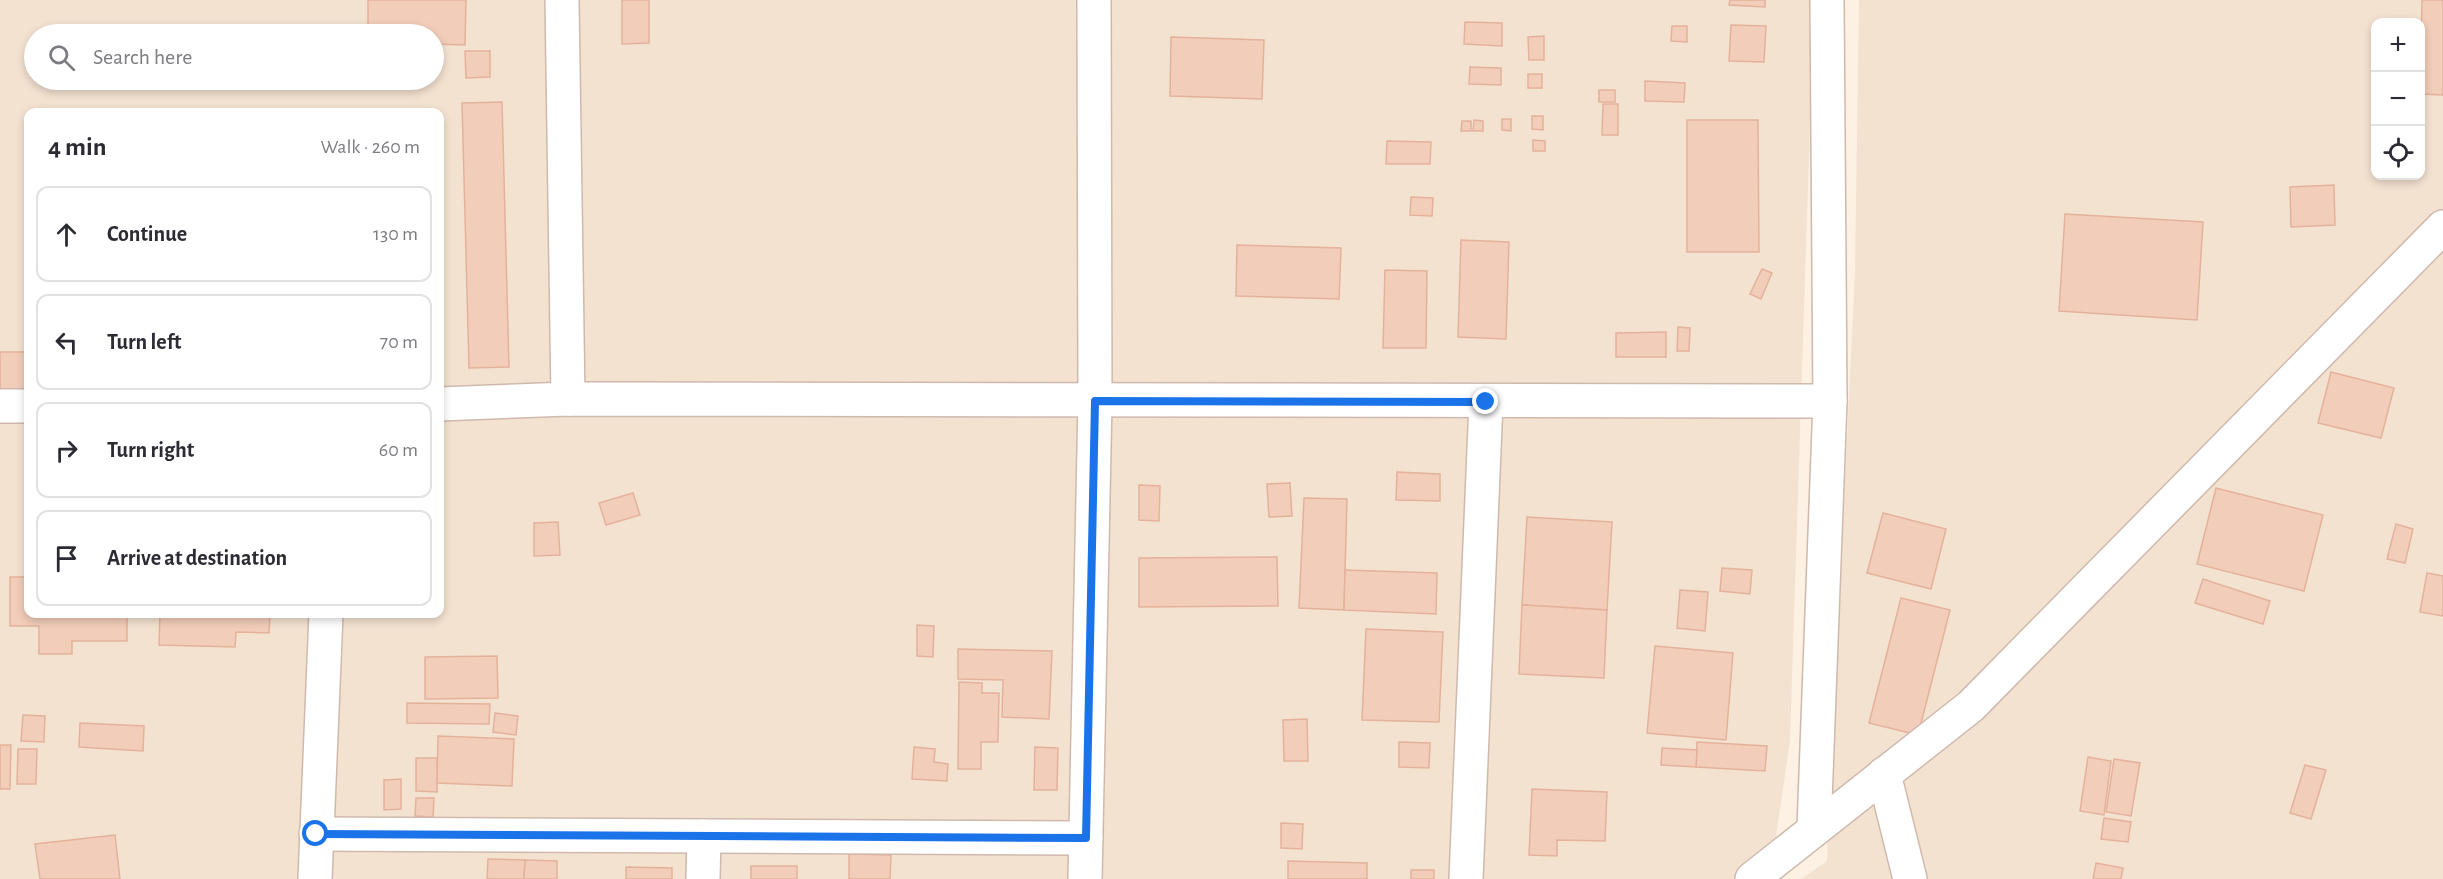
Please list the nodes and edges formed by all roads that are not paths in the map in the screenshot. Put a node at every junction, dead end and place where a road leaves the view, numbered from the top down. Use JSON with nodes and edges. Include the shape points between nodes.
{"nodes":[{"id":1,"x":562,"y":0,"type":"edge"},
{"id":2,"x":1094,"y":0,"type":"edge"},
{"id":3,"x":1827,"y":0,"type":"edge"},
{"id":4,"x":2443,"y":227,"type":"edge"},
{"id":5,"x":568,"y":399,"type":"junction"},
{"id":6,"x":1095,"y":401,"type":"junction"},
{"id":7,"x":1486,"y":402,"type":"junction"},
{"id":8,"x":1830,"y":402,"type":"junction"},
{"id":9,"x":444,"y":404,"type":"edge"},
{"id":10,"x":0,"y":406,"type":"edge"},
{"id":11,"x":24,"y":406,"type":"edge"},
{"id":12,"x":326,"y":618,"type":"edge"},
{"id":13,"x":1884,"y":774,"type":"junction"},
{"id":14,"x":1814,"y":828,"type":"junction"},
{"id":15,"x":316,"y":834,"type":"junction"},
{"id":16,"x":704,"y":836,"type":"junction"},
{"id":17,"x":1086,"y":838,"type":"junction"},
{"id":18,"x":315,"y":879,"type":"edge"},
{"id":19,"x":704,"y":879,"type":"edge"},
{"id":20,"x":1085,"y":879,"type":"edge"},
{"id":21,"x":1466,"y":879,"type":"edge"},
{"id":22,"x":1752,"y":879,"type":"edge"},
{"id":23,"x":1910,"y":879,"type":"edge"}],
"edges":[{"from":1,"to":5,"type":"street"},
{"from":2,"to":6,"type":"street"},
{"from":3,"to":8,"type":"street"},
{"from":4,"to":13,"type":"street","via":[[1971,706]]},
{"from":5,"to":6,"type":"street"},
{"from":5,"to":9,"type":"street"},
{"from":6,"to":7,"type":"street"},
{"from":6,"to":17,"type":"street"},
{"from":7,"to":8,"type":"street"},
{"from":7,"to":21,"type":"street"},
{"from":8,"to":14,"type":"street"},
{"from":10,"to":11,"type":"street"},
{"from":12,"to":15,"type":"street"},
{"from":13,"to":14,"type":"street"},
{"from":13,"to":23,"type":"street"},
{"from":14,"to":22,"type":"street"},
{"from":15,"to":16,"type":"street"},
{"from":15,"to":18,"type":"street"},
{"from":16,"to":17,"type":"street"},
{"from":16,"to":19,"type":"street"},
{"from":17,"to":20,"type":"street"}]}
